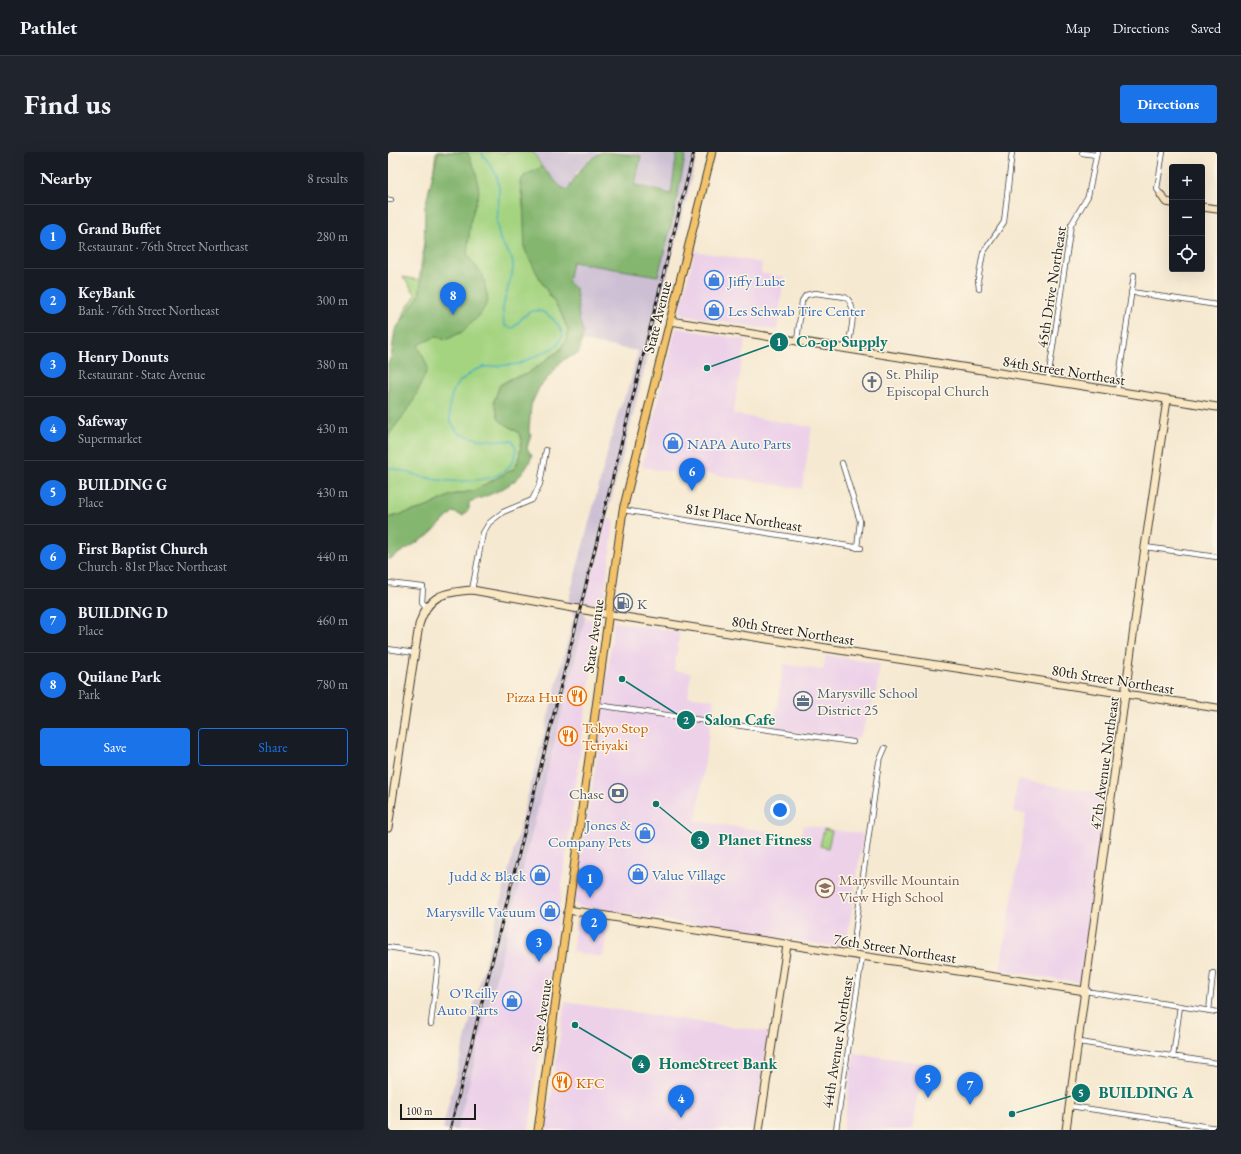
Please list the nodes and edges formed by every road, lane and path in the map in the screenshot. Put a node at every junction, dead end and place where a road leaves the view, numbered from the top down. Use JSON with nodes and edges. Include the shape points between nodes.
{"nodes":[{"id":1,"x":712,"y":152,"type":"edge"},
{"id":2,"x":1012,"y":152,"type":"edge"},
{"id":3,"x":1163,"y":152,"type":"edge"},
{"id":4,"x":1082,"y":153,"type":"dead end"},
{"id":5,"x":1096,"y":153,"type":"edge"},
{"id":6,"x":1161,"y":195,"type":"joint"},
{"id":7,"x":1169,"y":202,"type":"edge"},
{"id":8,"x":1205,"y":207,"type":"edge"},
{"id":9,"x":1217,"y":209,"type":"edge"},
{"id":10,"x":1134,"y":275,"type":"dead end"},
{"id":11,"x":979,"y":289,"type":"dead end"},
{"id":12,"x":1131,"y":292,"type":"junction"},
{"id":13,"x":1217,"y":305,"type":"edge"},
{"id":14,"x":670,"y":321,"type":"junction"},
{"id":15,"x":797,"y":341,"type":"junction"},
{"id":16,"x":848,"y":349,"type":"junction"},
{"id":17,"x":1048,"y":380,"type":"junction"},
{"id":18,"x":1116,"y":391,"type":"junction"},
{"id":19,"x":1167,"y":400,"type":"junction"},
{"id":20,"x":1217,"y":407,"type":"edge"},
{"id":21,"x":546,"y":450,"type":"dead end"},
{"id":22,"x":842,"y":463,"type":"dead end"},
{"id":23,"x":623,"y":510,"type":"junction"},
{"id":24,"x":1145,"y":547,"type":"junction"},
{"id":25,"x":1217,"y":557,"type":"edge"},
{"id":26,"x":388,"y":583,"type":"edge"},
{"id":27,"x":472,"y":590,"type":"junction"},
{"id":28,"x":426,"y":607,"type":"junction"},
{"id":29,"x":609,"y":614,"type":"junction"},
{"id":30,"x":388,"y":649,"type":"edge"},
{"id":31,"x":414,"y":653,"type":"junction"},
{"id":32,"x":1126,"y":694,"type":"junction"},
{"id":33,"x":597,"y":705,"type":"junction"},
{"id":34,"x":1217,"y":708,"type":"edge"},
{"id":35,"x":853,"y":742,"type":"dead end"},
{"id":36,"x":885,"y":748,"type":"dead end"},
{"id":37,"x":396,"y":775,"type":"junction"},
{"id":38,"x":388,"y":777,"type":"edge"},
{"id":39,"x":388,"y":828,"type":"edge"},
{"id":40,"x":568,"y":910,"type":"junction"},
{"id":41,"x":788,"y":945,"type":"junction"},
{"id":42,"x":388,"y":947,"type":"edge"},
{"id":43,"x":852,"y":955,"type":"junction"},
{"id":44,"x":862,"y":957,"type":"junction"},
{"id":45,"x":1213,"y":973,"type":"dead end"},
{"id":46,"x":1085,"y":991,"type":"junction"},
{"id":47,"x":1180,"y":1006,"type":"junction"},
{"id":48,"x":1209,"y":1011,"type":"junction"},
{"id":49,"x":1217,"y":1012,"type":"edge"},
{"id":50,"x":431,"y":1024,"type":"dead end"},
{"id":51,"x":1079,"y":1042,"type":"junction"},
{"id":52,"x":1173,"y":1057,"type":"junction"},
{"id":53,"x":1217,"y":1063,"type":"edge"},
{"id":54,"x":1070,"y":1106,"type":"junction"},
{"id":55,"x":1217,"y":1128,"type":"edge"},
{"id":56,"x":538,"y":1130,"type":"edge"},
{"id":57,"x":759,"y":1130,"type":"edge"},
{"id":58,"x":836,"y":1130,"type":"edge"},
{"id":59,"x":1066,"y":1130,"type":"edge"}],
"edges":[{"from":1,"to":14,"type":"main road","name":"State Avenue"},
{"from":2,"to":11,"type":"street","via":[[1004,222],[983,253]]},
{"from":3,"to":6,"type":"street","via":[[1157,189]]},
{"from":4,"to":5,"type":"street","name":"45th Drive Northeast"},
{"from":5,"to":17,"type":"street","name":"45th Drive Northeast","via":[[1088,196],[1071,225]]},
{"from":6,"to":7,"type":"street"},
{"from":8,"to":9,"type":"street"},
{"from":10,"to":12,"type":"street"},
{"from":12,"to":13,"type":"street"},
{"from":12,"to":18,"type":"street"},
{"from":14,"to":15,"type":"street","name":"84th Street Northeast"},
{"from":14,"to":23,"type":"main road","name":"State Avenue"},
{"from":15,"to":16,"type":"street","name":"84th Street Northeast"},
{"from":15,"to":16,"type":"street","via":[[802,301],[809,294],[815,293],[848,299],[853,306]]},
{"from":16,"to":17,"type":"street","name":"84th Street Northeast"},
{"from":17,"to":18,"type":"street","name":"84th Street Northeast"},
{"from":18,"to":19,"type":"street","name":"84th Street Northeast"},
{"from":19,"to":20,"type":"street","name":"84th Street Northeast"},
{"from":19,"to":24,"type":"street","name":"47th Avenue Northeast"},
{"from":21,"to":27,"type":"street","via":[[540,484],[532,500],[504,512],[489,524],[483,533]]},
{"from":22,"to":23,"type":"street","name":"81st Place Northeast","via":[[860,521],[859,548]]},
{"from":23,"to":29,"type":"main road","name":"State Avenue"},
{"from":24,"to":25,"type":"street"},
{"from":24,"to":32,"type":"street","name":"47th Avenue Northeast"},
{"from":26,"to":28,"type":"street","via":[[423,587],[422,602]]},
{"from":27,"to":28,"type":"street","name":"80th Street Northeast","via":[[444,594],[436,597]]},
{"from":27,"to":29,"type":"street","name":"80th Street Northeast"},
{"from":28,"to":31,"type":"street","via":[[419,625]]},
{"from":29,"to":32,"type":"street","name":"80th Street Northeast"},
{"from":29,"to":33,"type":"main road","name":"State Avenue"},
{"from":30,"to":31,"type":"street"},
{"from":31,"to":37,"type":"street"},
{"from":32,"to":34,"type":"street","name":"80th Street Northeast"},
{"from":32,"to":46,"type":"street","name":"47th Avenue Northeast"},
{"from":33,"to":35,"type":"street"},
{"from":33,"to":40,"type":"main road","name":"State Avenue"},
{"from":36,"to":43,"type":"street","name":"44th Avenue Northeast","via":[[879,762]]},
{"from":37,"to":38,"type":"street"},
{"from":37,"to":39,"type":"street"},
{"from":40,"to":41,"type":"street","name":"76th Street Northeast"},
{"from":40,"to":56,"type":"main road","name":"State Avenue"},
{"from":41,"to":43,"type":"street","name":"76th Street Northeast"},
{"from":41,"to":57,"type":"street"},
{"from":42,"to":50,"type":"street","via":[[437,956]]},
{"from":43,"to":44,"type":"street","name":"76th Street Northeast"},
{"from":44,"to":46,"type":"street","name":"76th Street Northeast"},
{"from":44,"to":58,"type":"street","name":"44th Avenue Northeast"},
{"from":45,"to":48,"type":"street"},
{"from":46,"to":47,"type":"street","name":"76th Street Northeast"},
{"from":46,"to":51,"type":"street","name":"47th Avenue Northeast"},
{"from":47,"to":48,"type":"street","name":"76th Street Northeast"},
{"from":47,"to":52,"type":"street"},
{"from":48,"to":49,"type":"street","name":"76th Street Northeast"},
{"from":51,"to":52,"type":"street"},
{"from":51,"to":54,"type":"street","name":"47th Avenue Northeast"},
{"from":52,"to":53,"type":"street"},
{"from":54,"to":55,"type":"street"},
{"from":54,"to":59,"type":"street","name":"47th Avenue Northeast"}]}
